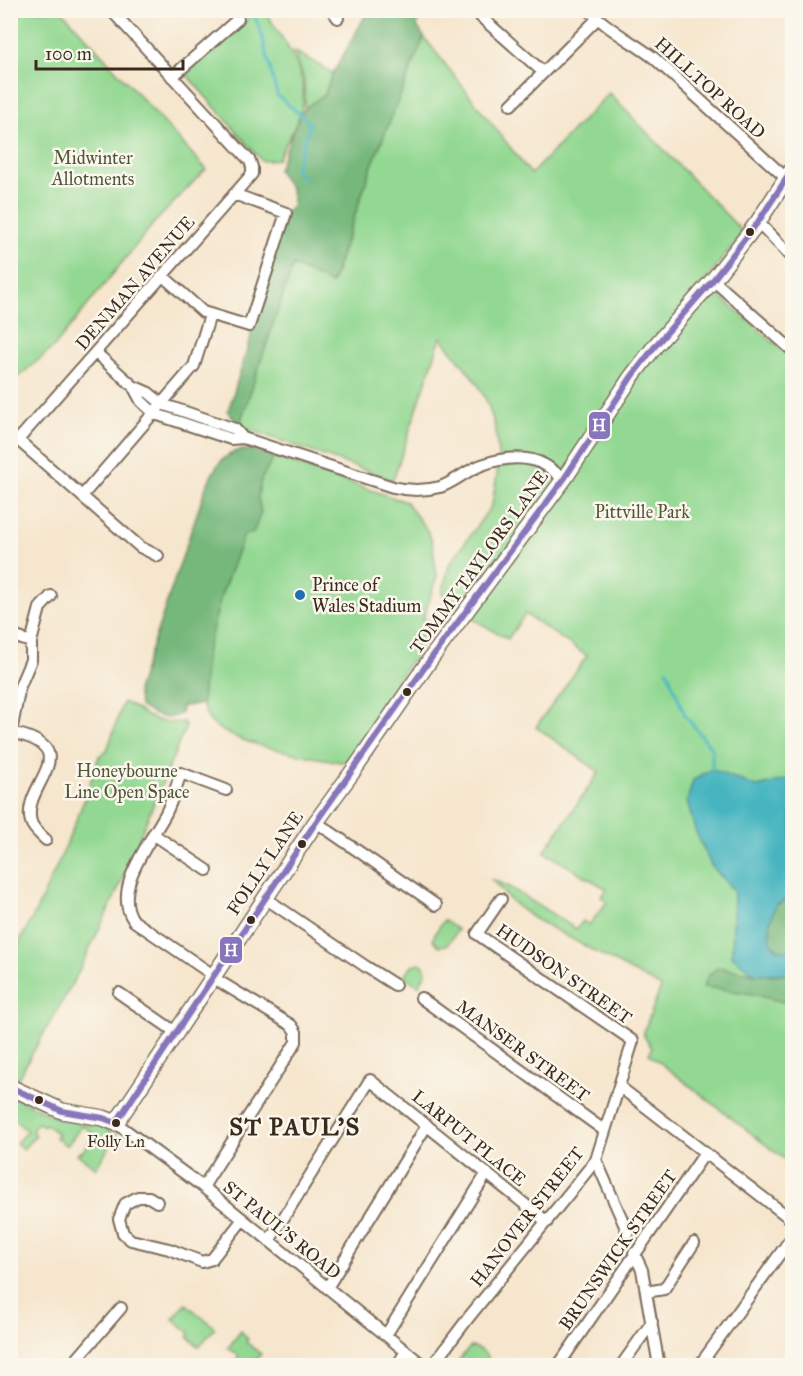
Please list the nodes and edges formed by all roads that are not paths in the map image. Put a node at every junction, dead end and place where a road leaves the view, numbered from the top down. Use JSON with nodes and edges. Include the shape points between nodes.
{"nodes":[{"id":1,"x":477,"y":10,"type":"edge"},
{"id":2,"x":589,"y":10,"type":"edge"},
{"id":3,"x":116,"y":12,"type":"edge"},
{"id":4,"x":238,"y":19,"type":"dead end"},
{"id":5,"x":597,"y":19,"type":"junction"},
{"id":6,"x":543,"y":72,"type":"junction"},
{"id":7,"x":172,"y":77,"type":"junction"},
{"id":8,"x":511,"y":105,"type":"dead end"},
{"id":9,"x":790,"y":175,"type":"edge"},
{"id":10,"x":234,"y":195,"type":"junction"},
{"id":11,"x":758,"y":222,"type":"junction"},
{"id":12,"x":792,"y":257,"type":"edge"},
{"id":13,"x":163,"y":276,"type":"junction"},
{"id":14,"x":713,"y":280,"type":"junction"},
{"id":15,"x":210,"y":315,"type":"junction"},
{"id":16,"x":792,"y":350,"type":"edge"},
{"id":17,"x":96,"y":353,"type":"junction"},
{"id":18,"x":133,"y":386,"type":"junction"},
{"id":19,"x":162,"y":404,"type":"junction"},
{"id":20,"x":155,"y":414,"type":"junction"},
{"id":21,"x":243,"y":438,"type":"junction"},
{"id":22,"x":564,"y":480,"type":"junction"},
{"id":23,"x":82,"y":496,"type":"junction"},
{"id":24,"x":158,"y":556,"type":"dead end"},
{"id":25,"x":51,"y":596,"type":"dead end"},
{"id":26,"x":10,"y":635,"type":"edge"},
{"id":27,"x":31,"y":642,"type":"junction"},
{"id":28,"x":11,"y":732,"type":"edge"},
{"id":29,"x":350,"y":777,"type":"joint"},
{"id":30,"x":226,"y":790,"type":"dead end"},
{"id":31,"x":316,"y":822,"type":"junction"},
{"id":32,"x":153,"y":834,"type":"junction"},
{"id":33,"x":46,"y":840,"type":"dead end"},
{"id":34,"x":207,"y":870,"type":"dead end"},
{"id":35,"x":265,"y":898,"type":"junction"},
{"id":36,"x":501,"y":899,"type":"dead end"},
{"id":37,"x":436,"y":905,"type":"dead end"},
{"id":38,"x":212,"y":976,"type":"junction"},
{"id":39,"x":395,"y":984,"type":"dead end"},
{"id":40,"x":119,"y":993,"type":"dead end"},
{"id":41,"x":421,"y":998,"type":"dead end"},
{"id":42,"x":177,"y":1032,"type":"junction"},
{"id":43,"x":633,"y":1041,"type":"joint"},
{"id":44,"x":10,"y":1087,"type":"edge"},
{"id":45,"x":620,"y":1087,"type":"junction"},
{"id":46,"x":116,"y":1123,"type":"junction"},
{"id":47,"x":427,"y":1125,"type":"junction"},
{"id":48,"x":605,"y":1131,"type":"junction"},
{"id":49,"x":705,"y":1153,"type":"junction"},
{"id":50,"x":596,"y":1160,"type":"junction"},
{"id":51,"x":487,"y":1173,"type":"junction"},
{"id":52,"x":203,"y":1187,"type":"junction"},
{"id":53,"x":158,"y":1202,"type":"dead end"},
{"id":54,"x":243,"y":1219,"type":"junction"},
{"id":55,"x":792,"y":1220,"type":"edge"},
{"id":56,"x":547,"y":1222,"type":"junction"},
{"id":57,"x":628,"y":1233,"type":"dead end"},
{"id":58,"x":792,"y":1237,"type":"edge"},
{"id":59,"x":269,"y":1241,"type":"junction"},
{"id":60,"x":694,"y":1243,"type":"dead end"},
{"id":61,"x":634,"y":1253,"type":"junction"},
{"id":62,"x":327,"y":1288,"type":"junction"},
{"id":63,"x":646,"y":1292,"type":"junction"},
{"id":64,"x":121,"y":1308,"type":"dead end"},
{"id":65,"x":652,"y":1322,"type":"junction"},
{"id":66,"x":386,"y":1335,"type":"junction"},
{"id":67,"x":406,"y":1351,"type":"junction"},
{"id":68,"x":71,"y":1365,"type":"edge"},
{"id":69,"x":397,"y":1365,"type":"edge"},
{"id":70,"x":424,"y":1365,"type":"edge"},
{"id":71,"x":432,"y":1365,"type":"edge"},
{"id":72,"x":558,"y":1365,"type":"edge"},
{"id":73,"x":621,"y":1365,"type":"edge"},
{"id":74,"x":659,"y":1365,"type":"edge"},
{"id":75,"x":699,"y":1365,"type":"edge"}],
"edges":[{"from":1,"to":6,"type":"street"},
{"from":2,"to":5,"type":"street","name":"HILLTOP ROAD"},
{"from":3,"to":7,"type":"street","name":"DENMAN AVENUE"},
{"from":4,"to":7,"type":"street"},
{"from":5,"to":6,"type":"street"},
{"from":5,"to":9,"type":"street","name":"HILLTOP ROAD","via":[[654,58]]},
{"from":6,"to":8,"type":"street"},
{"from":7,"to":10,"type":"street","name":"DENMAN AVENUE","via":[[251,164],[250,177]]},
{"from":9,"to":11,"type":"street","name":"TOMMY TAYLORS LANE"},
{"from":10,"to":13,"type":"street","name":"DENMAN AVENUE"},
{"from":10,"to":15,"type":"street","via":[[286,213],[249,326]]},
{"from":11,"to":12,"type":"street"},
{"from":11,"to":14,"type":"street","name":"TOMMY TAYLORS LANE"},
{"from":13,"to":15,"type":"street"},
{"from":13,"to":17,"type":"street","name":"DENMAN AVENUE"},
{"from":14,"to":16,"type":"street"},
{"from":14,"to":22,"type":"street","name":"TOMMY TAYLORS LANE","via":[[632,376]]},
{"from":15,"to":19,"type":"street","via":[[194,366]]},
{"from":17,"to":18,"type":"street"},
{"from":17,"to":23,"type":"street","name":"DENMAN AVENUE","via":[[18,440]]},
{"from":18,"to":19,"type":"street"},
{"from":18,"to":20,"type":"street"},
{"from":19,"to":20,"type":"street"},
{"from":19,"to":21,"type":"street","via":[[235,429]]},
{"from":20,"to":21,"type":"street","via":[[231,440]]},
{"from":20,"to":23,"type":"street"},
{"from":21,"to":22,"type":"street","via":[[402,489],[440,486],[485,464],[507,459],[540,463]]},
{"from":22,"to":29,"type":"street","name":"TOMMY TAYLORS LANE","via":[[432,657]]},
{"from":23,"to":24,"type":"street","name":"DENMAN AVENUE","via":[[140,547]]},
{"from":25,"to":27,"type":"street","via":[[40,608]]},
{"from":26,"to":27,"type":"street"},
{"from":27,"to":28,"type":"street","via":[[31,660],[20,686]]},
{"from":28,"to":33,"type":"street","via":[[33,740],[48,754],[48,768],[30,806],[31,823]]},
{"from":29,"to":31,"type":"street","name":"FOLLY LANE"},
{"from":30,"to":32,"type":"street","via":[[181,773],[167,811]]},
{"from":31,"to":35,"type":"street","name":"FOLLY LANE"},
{"from":31,"to":37,"type":"street"},
{"from":32,"to":34,"type":"street"},
{"from":32,"to":38,"type":"street","via":[[134,870],[127,899],[129,913]]},
{"from":35,"to":38,"type":"street","name":"FOLLY LANE"},
{"from":35,"to":39,"type":"street"},
{"from":36,"to":43,"type":"street","name":"HUDSON STREET","via":[[477,934]]},
{"from":38,"to":42,"type":"street","name":"FOLLY LANE"},
{"from":38,"to":52,"type":"street","via":[[291,1024],[296,1042]]},
{"from":40,"to":42,"type":"street"},
{"from":41,"to":48,"type":"street","name":"MANSER STREET"},
{"from":42,"to":46,"type":"street","name":"FOLLY LANE"},
{"from":43,"to":45,"type":"street","name":"HANOVER STREET"},
{"from":44,"to":46,"type":"street","via":[[62,1111]]},
{"from":45,"to":48,"type":"street","name":"HANOVER STREET"},
{"from":45,"to":49,"type":"street"},
{"from":46,"to":52,"type":"street","name":"ST PAUL'S ROAD"},
{"from":47,"to":51,"type":"street","name":"LARPUT PLACE"},
{"from":47,"to":59,"type":"street","name":"LARPUT PLACE","via":[[370,1080]]},
{"from":47,"to":62,"type":"street"},
{"from":48,"to":50,"type":"street","name":"HANOVER STREET"},
{"from":49,"to":55,"type":"street"},
{"from":49,"to":61,"type":"street","name":"BRUNSWICK STREET"},
{"from":50,"to":56,"type":"street","name":"HANOVER STREET"},
{"from":50,"to":57,"type":"street"},
{"from":51,"to":56,"type":"street","name":"LARPUT PLACE"},
{"from":51,"to":66,"type":"street"},
{"from":52,"to":54,"type":"street","name":"ST PAUL'S ROAD"},
{"from":53,"to":54,"type":"street","via":[[138,1197],[124,1204],[119,1219],[123,1233],[131,1240],[202,1262],[212,1259]]},
{"from":54,"to":59,"type":"street","name":"ST PAUL'S ROAD"},
{"from":56,"to":71,"type":"street","name":"HANOVER STREET"},
{"from":58,"to":75,"type":"street"},
{"from":59,"to":62,"type":"street","name":"ST PAUL'S ROAD"},
{"from":60,"to":63,"type":"street","via":[[664,1289]]},
{"from":61,"to":63,"type":"street","via":[[640,1262]]},
{"from":61,"to":72,"type":"street","name":"BRUNSWICK STREET"},
{"from":62,"to":66,"type":"street","name":"ST PAUL'S ROAD"},
{"from":63,"to":65,"type":"street"},
{"from":64,"to":68,"type":"street"},
{"from":65,"to":73,"type":"street"},
{"from":65,"to":74,"type":"street"},
{"from":66,"to":67,"type":"street","name":"ST PAUL'S ROAD"},
{"from":67,"to":69,"type":"street"},
{"from":67,"to":70,"type":"street","name":"ST PAUL'S ROAD"}]}
